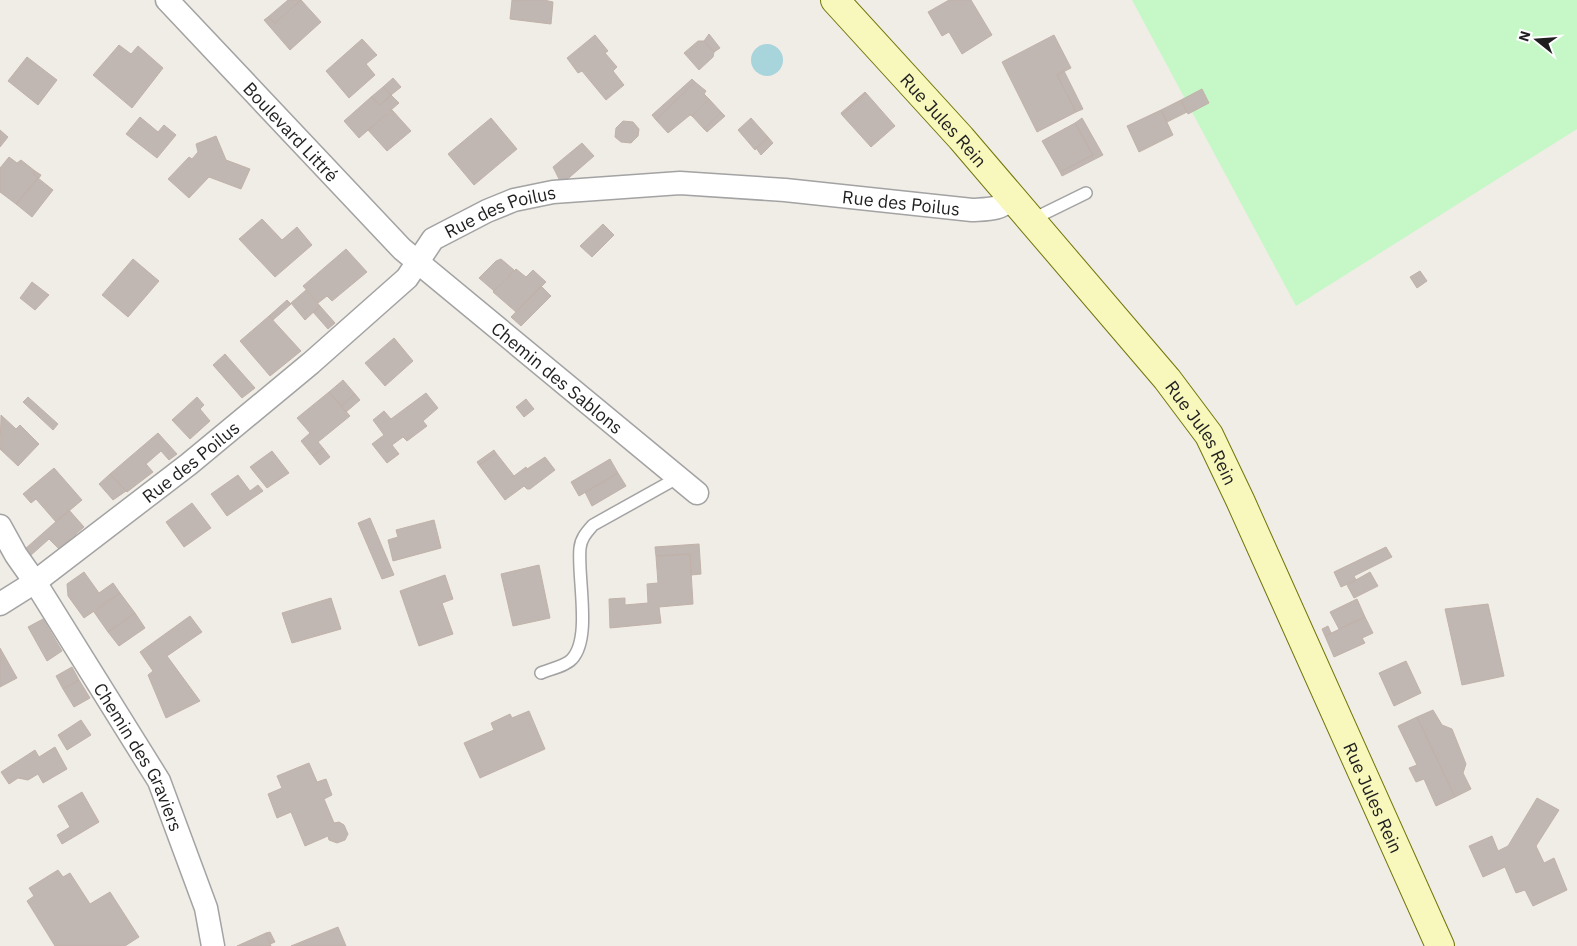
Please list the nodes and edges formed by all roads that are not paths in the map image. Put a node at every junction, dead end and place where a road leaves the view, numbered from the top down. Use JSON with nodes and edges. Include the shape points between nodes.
{"nodes":[{"id":1,"x":167,"y":0,"type":"edge"},
{"id":2,"x":835,"y":0,"type":"edge"},
{"id":3,"x":1086,"y":193,"type":"dead end"},
{"id":4,"x":1013,"y":198,"type":"junction"},
{"id":5,"x":1031,"y":220,"type":"junction"},
{"id":6,"x":417,"y":262,"type":"junction"},
{"id":7,"x":678,"y":478,"type":"junction"},
{"id":8,"x":697,"y":493,"type":"dead end"},
{"id":9,"x":0,"y":526,"type":"edge"},
{"id":10,"x":35,"y":582,"type":"junction"},
{"id":11,"x":0,"y":604,"type":"edge"},
{"id":12,"x":541,"y":673,"type":"dead end"},
{"id":13,"x":212,"y":946,"type":"edge"},
{"id":14,"x":1440,"y":946,"type":"edge"}],
"edges":[{"from":1,"to":6,"type":"street","name":"Boulevard Littré"},
{"from":2,"to":4,"type":"main road","name":"Rue Jules Rein"},
{"from":3,"to":5,"type":"lane"},
{"from":4,"to":5,"type":"main road","name":"Rue Jules Rein"},
{"from":4,"to":6,"type":"street","name":"Rue des Poilus","via":[[1004,206],[972,210],[784,190],[680,183],[553,192],[514,200],[487,211],[433,239]]},
{"from":5,"to":14,"type":"main road","name":"Rue Jules Rein","via":[[1167,379],[1209,435]]},
{"from":6,"to":7,"type":"street","name":"Chemin des Sablons"},
{"from":6,"to":10,"type":"street","name":"Rue des Poilus","via":[[407,278],[311,363],[189,464]]},
{"from":7,"to":8,"type":"street","name":"Chemin des Sablons"},
{"from":7,"to":12,"type":"lane","via":[[593,525],[585,534],[580,548],[582,631],[577,652],[571,660]]},
{"from":9,"to":10,"type":"street","name":"Chemin des Graviers"},
{"from":10,"to":11,"type":"street","name":"Rue des Poilus"},
{"from":10,"to":13,"type":"street","name":"Chemin des Graviers","via":[[159,781],[206,908]]}]}
